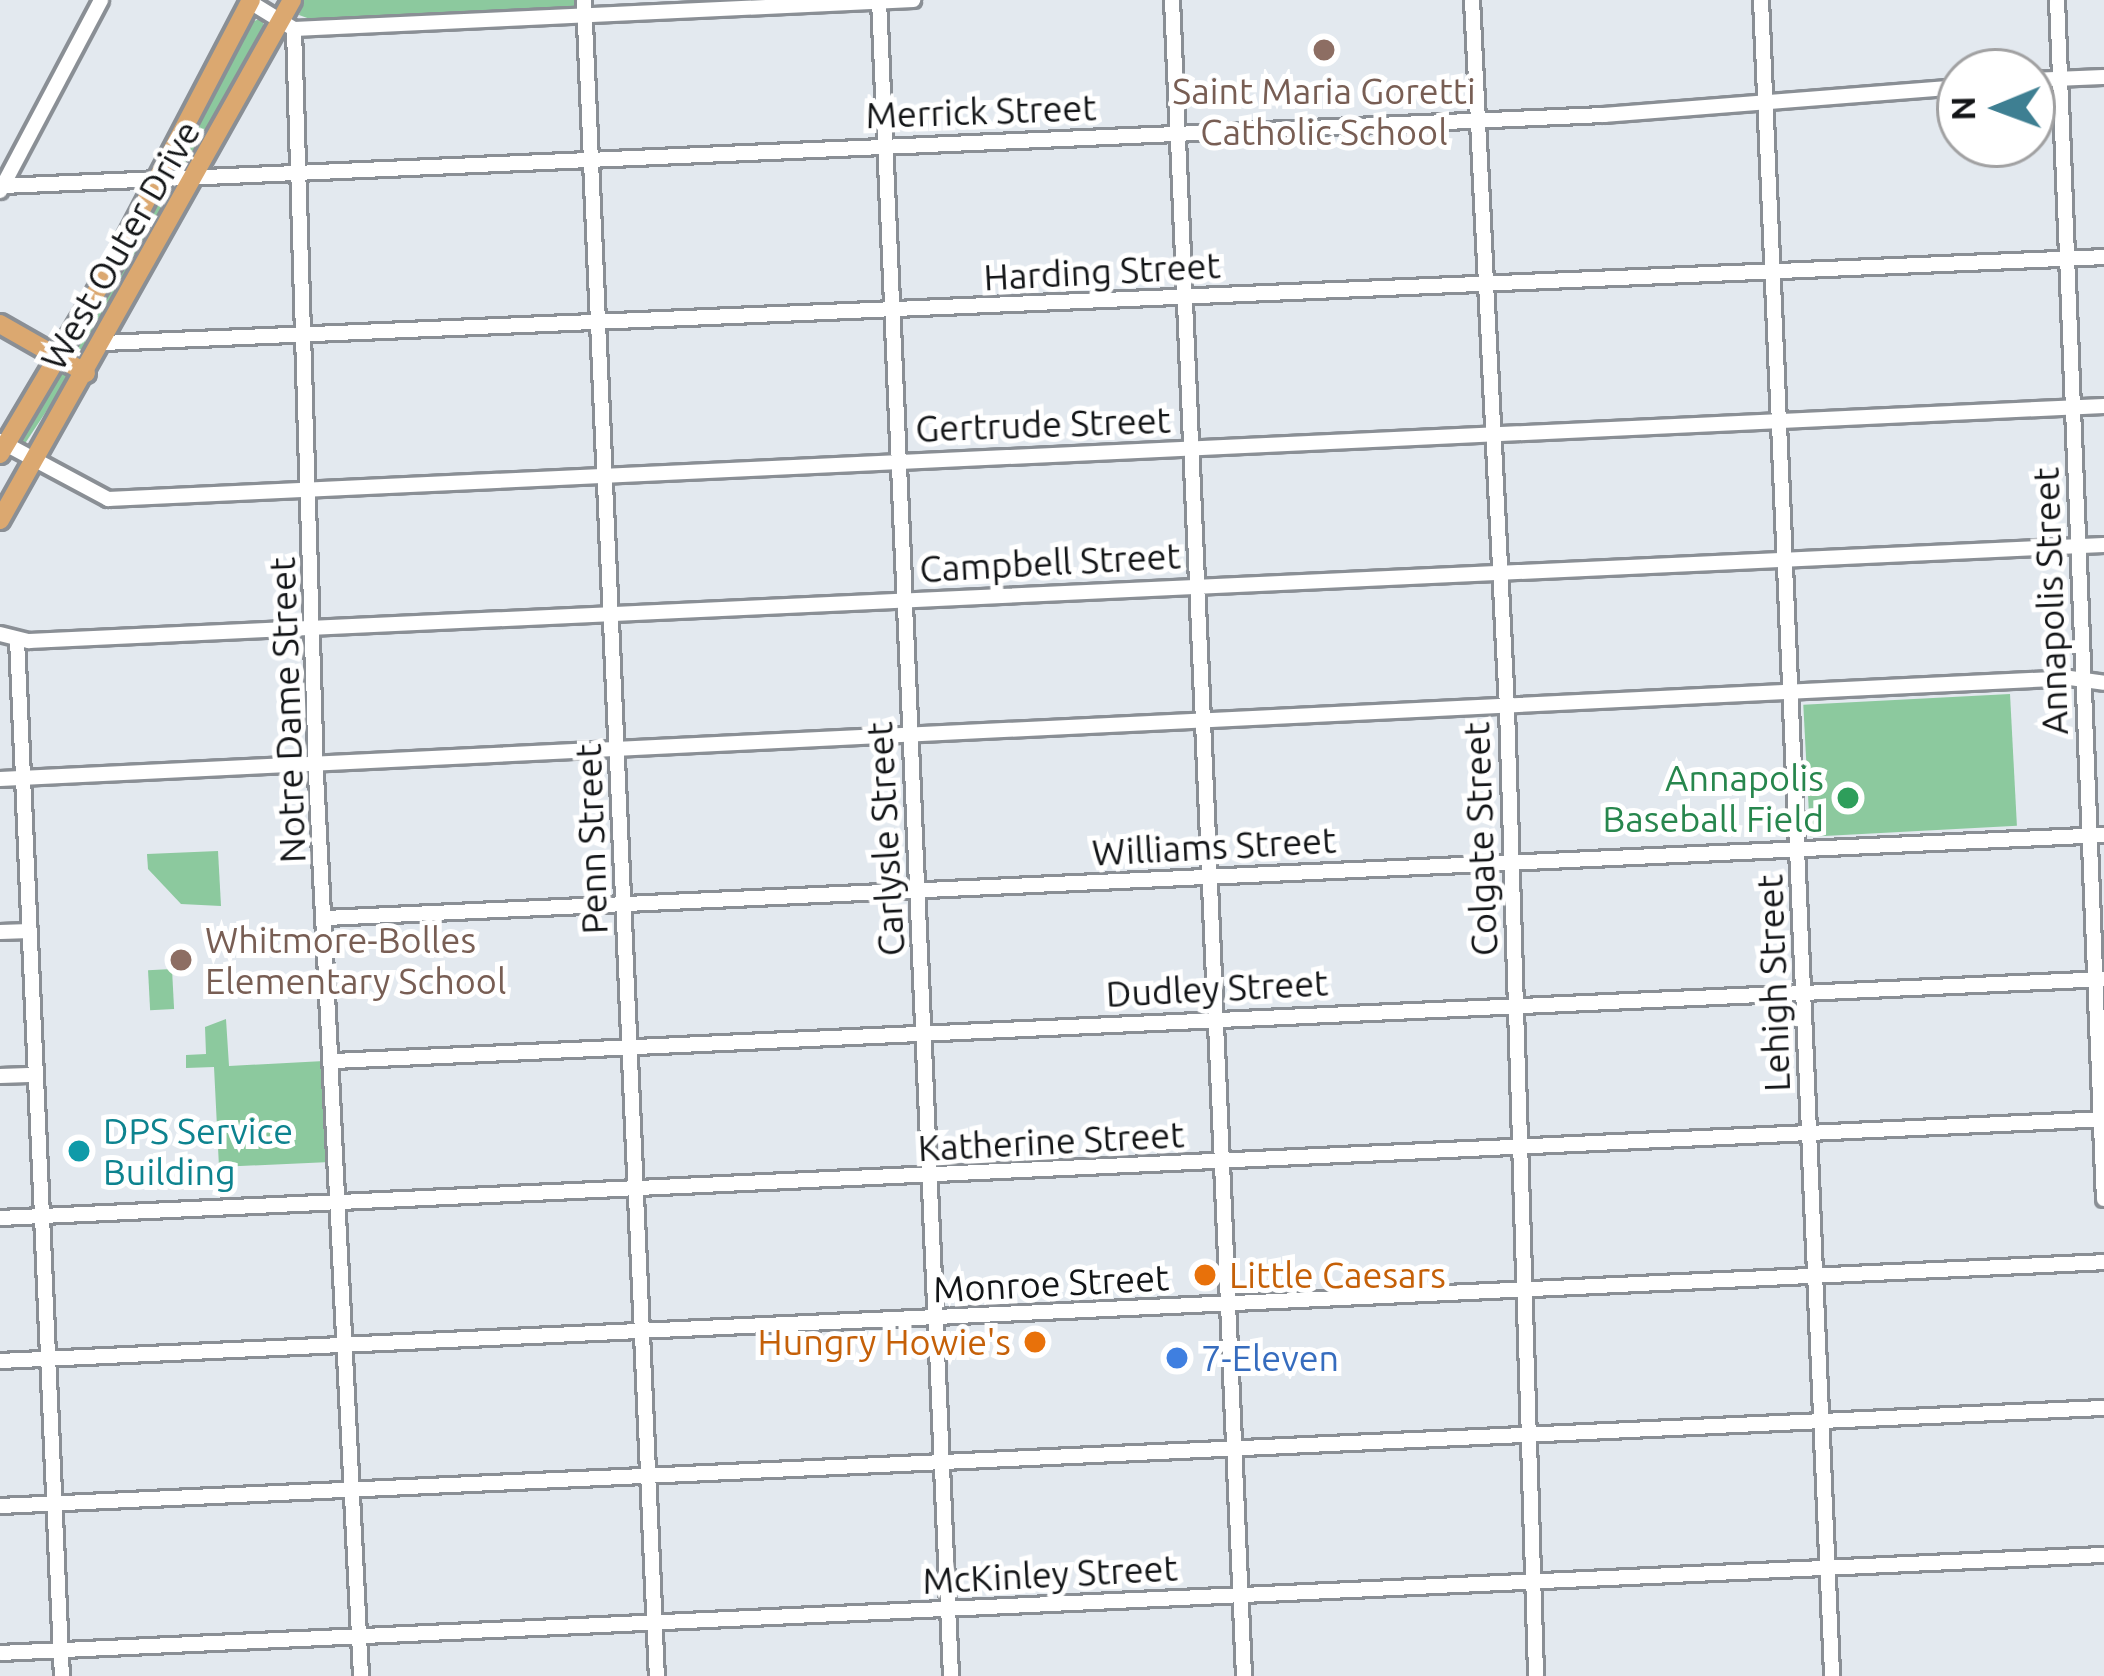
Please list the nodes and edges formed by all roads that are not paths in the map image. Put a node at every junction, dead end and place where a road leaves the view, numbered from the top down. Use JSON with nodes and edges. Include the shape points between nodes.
{"nodes":[{"id":1,"x":101,"y":0,"type":"edge"},
{"id":2,"x":292,"y":0,"type":"edge"},
{"id":3,"x":914,"y":0,"type":"edge"},
{"id":4,"x":1172,"y":0,"type":"edge"},
{"id":5,"x":1472,"y":0,"type":"edge"},
{"id":6,"x":1761,"y":0,"type":"edge"},
{"id":7,"x":2057,"y":0,"type":"edge"},
{"id":8,"x":251,"y":1,"type":"edge"},
{"id":9,"x":879,"y":1,"type":"edge"},
{"id":10,"x":584,"y":7,"type":"edge"},
{"id":11,"x":288,"y":25,"type":"junction"},
{"id":12,"x":2104,"y":77,"type":"edge"},
{"id":13,"x":2056,"y":78,"type":"edge"},
{"id":14,"x":2060,"y":78,"type":"junction"},
{"id":15,"x":1936,"y":89,"type":"edge"},
{"id":16,"x":1766,"y":103,"type":"junction"},
{"id":17,"x":1478,"y":120,"type":"junction"},
{"id":18,"x":1179,"y":133,"type":"junction"},
{"id":19,"x":885,"y":146,"type":"junction"},
{"id":20,"x":591,"y":159,"type":"junction"},
{"id":21,"x":299,"y":173,"type":"junction"},
{"id":22,"x":198,"y":178,"type":"junction"},
{"id":23,"x":157,"y":180,"type":"junction"},
{"id":24,"x":2,"y":188,"type":"edge"},
{"id":25,"x":2104,"y":257,"type":"edge"},
{"id":26,"x":2068,"y":259,"type":"junction"},
{"id":27,"x":1773,"y":271,"type":"junction"},
{"id":28,"x":1486,"y":283,"type":"junction"},
{"id":29,"x":1186,"y":297,"type":"junction"},
{"id":30,"x":892,"y":312,"type":"junction"},
{"id":31,"x":0,"y":324,"type":"edge"},
{"id":32,"x":599,"y":326,"type":"junction"},
{"id":33,"x":304,"y":339,"type":"junction"},
{"id":34,"x":104,"y":344,"type":"junction"},
{"id":35,"x":59,"y":357,"type":"junction"},
{"id":36,"x":86,"y":373,"type":"junction"},
{"id":37,"x":2104,"y":406,"type":"edge"},
{"id":38,"x":2073,"y":407,"type":"junction"},
{"id":39,"x":1779,"y":419,"type":"junction"},
{"id":40,"x":1493,"y":433,"type":"junction"},
{"id":41,"x":2,"y":446,"type":"edge"},
{"id":42,"x":1192,"y":447,"type":"junction"},
{"id":43,"x":898,"y":460,"type":"junction"},
{"id":44,"x":34,"y":461,"type":"junction"},
{"id":45,"x":606,"y":475,"type":"junction"},
{"id":46,"x":308,"y":488,"type":"junction"},
{"id":47,"x":0,"y":520,"type":"edge"},
{"id":48,"x":2104,"y":545,"type":"edge"},
{"id":49,"x":2079,"y":546,"type":"junction"},
{"id":50,"x":1785,"y":558,"type":"junction"},
{"id":51,"x":1500,"y":570,"type":"junction"},
{"id":52,"x":1199,"y":585,"type":"junction"},
{"id":53,"x":904,"y":600,"type":"junction"},
{"id":54,"x":612,"y":613,"type":"junction"},
{"id":55,"x":312,"y":626,"type":"junction"},
{"id":56,"x":0,"y":634,"type":"edge"},
{"id":57,"x":17,"y":640,"type":"junction"},
{"id":58,"x":2084,"y":680,"type":"junction"},
{"id":59,"x":2104,"y":683,"type":"edge"},
{"id":60,"x":1791,"y":692,"type":"junction"},
{"id":61,"x":1507,"y":708,"type":"junction"},
{"id":62,"x":1205,"y":723,"type":"junction"},
{"id":63,"x":910,"y":736,"type":"junction"},
{"id":64,"x":619,"y":751,"type":"junction"},
{"id":65,"x":316,"y":763,"type":"junction"},
{"id":66,"x":23,"y":778,"type":"junction"},
{"id":67,"x":0,"y":779,"type":"edge"},
{"id":68,"x":2097,"y":835,"type":"edge"},
{"id":69,"x":1798,"y":850,"type":"junction"},
{"id":70,"x":1512,"y":862,"type":"junction"},
{"id":71,"x":1212,"y":877,"type":"junction"},
{"id":72,"x":917,"y":890,"type":"junction"},
{"id":73,"x":622,"y":903,"type":"junction"},
{"id":74,"x":326,"y":918,"type":"junction"},
{"id":75,"x":30,"y":931,"type":"junction"},
{"id":76,"x":0,"y":932,"type":"edge"},
{"id":77,"x":2100,"y":979,"type":"edge"},
{"id":78,"x":1804,"y":993,"type":"junction"},
{"id":79,"x":1515,"y":1004,"type":"junction"},
{"id":80,"x":1217,"y":1018,"type":"junction"},
{"id":81,"x":924,"y":1034,"type":"junction"},
{"id":82,"x":629,"y":1048,"type":"junction"},
{"id":83,"x":334,"y":1061,"type":"junction"},
{"id":84,"x":36,"y":1075,"type":"junction"},
{"id":85,"x":0,"y":1076,"type":"edge"},
{"id":86,"x":2102,"y":1119,"type":"edge"},
{"id":87,"x":1810,"y":1136,"type":"junction"},
{"id":88,"x":1519,"y":1148,"type":"junction"},
{"id":89,"x":1223,"y":1163,"type":"junction"},
{"id":90,"x":931,"y":1176,"type":"junction"},
{"id":91,"x":636,"y":1191,"type":"junction"},
{"id":92,"x":2104,"y":1199,"type":"edge"},
{"id":93,"x":341,"y":1204,"type":"junction"},
{"id":94,"x":42,"y":1216,"type":"junction"},
{"id":95,"x":0,"y":1218,"type":"edge"},
{"id":96,"x":2104,"y":1262,"type":"edge"},
{"id":97,"x":1816,"y":1277,"type":"junction"},
{"id":98,"x":1523,"y":1288,"type":"junction"},
{"id":99,"x":1230,"y":1304,"type":"junction"},
{"id":100,"x":936,"y":1318,"type":"junction"},
{"id":101,"x":642,"y":1332,"type":"junction"},
{"id":102,"x":347,"y":1346,"type":"junction"},
{"id":103,"x":48,"y":1359,"type":"junction"},
{"id":104,"x":0,"y":1361,"type":"edge"},
{"id":105,"x":2104,"y":1408,"type":"edge"},
{"id":106,"x":1822,"y":1422,"type":"junction"},
{"id":107,"x":1528,"y":1434,"type":"junction"},
{"id":108,"x":1235,"y":1449,"type":"junction"},
{"id":109,"x":942,"y":1462,"type":"junction"},
{"id":110,"x":648,"y":1477,"type":"junction"},
{"id":111,"x":353,"y":1490,"type":"junction"},
{"id":112,"x":55,"y":1504,"type":"junction"},
{"id":113,"x":0,"y":1506,"type":"edge"},
{"id":114,"x":2104,"y":1555,"type":"edge"},
{"id":115,"x":1828,"y":1568,"type":"junction"},
{"id":116,"x":1533,"y":1580,"type":"junction"},
{"id":117,"x":1240,"y":1594,"type":"junction"},
{"id":118,"x":948,"y":1610,"type":"junction"},
{"id":119,"x":654,"y":1623,"type":"junction"},
{"id":120,"x":359,"y":1637,"type":"junction"},
{"id":121,"x":61,"y":1651,"type":"junction"},
{"id":122,"x":0,"y":1653,"type":"edge"},
{"id":123,"x":62,"y":1676,"type":"edge"},
{"id":124,"x":361,"y":1676,"type":"edge"},
{"id":125,"x":656,"y":1676,"type":"edge"},
{"id":126,"x":951,"y":1676,"type":"edge"},
{"id":127,"x":1244,"y":1676,"type":"edge"},
{"id":128,"x":1537,"y":1676,"type":"edge"},
{"id":129,"x":1832,"y":1676,"type":"edge"}],
"edges":[{"from":1,"to":24,"type":"street"},
{"from":2,"to":11,"type":"main road","name":"West Outer Drive"},
{"from":3,"to":9,"type":"street"},
{"from":4,"to":18,"type":"street"},
{"from":5,"to":17,"type":"street","name":"Colgate Street"},
{"from":6,"to":16,"type":"street","name":"Lehigh Street"},
{"from":7,"to":14,"type":"street","name":"Annapolis Street"},
{"from":8,"to":11,"type":"street"},
{"from":8,"to":23,"type":"main road","name":"West Outer Drive"},
{"from":9,"to":10,"type":"street"},
{"from":9,"to":19,"type":"street","name":"Carlysle Street"},
{"from":10,"to":11,"type":"street"},
{"from":10,"to":20,"type":"street","name":"Penn Street"},
{"from":11,"to":21,"type":"street","name":"Notre Dame Street"},
{"from":11,"to":22,"type":"main road","name":"West Outer Drive"},
{"from":12,"to":14,"type":"street"},
{"from":13,"to":14,"type":"street"},
{"from":14,"to":26,"type":"street","name":"Annapolis Street"},
{"from":15,"to":16,"type":"street","name":"Merrick Street"},
{"from":16,"to":17,"type":"street","name":"Merrick Street"},
{"from":16,"to":27,"type":"street","name":"Lehigh Street"},
{"from":17,"to":18,"type":"street","name":"Merrick Street"},
{"from":17,"to":28,"type":"street","name":"Colgate Street"},
{"from":18,"to":19,"type":"street","name":"Merrick Street"},
{"from":18,"to":29,"type":"street"},
{"from":19,"to":20,"type":"street","name":"Merrick Street"},
{"from":19,"to":30,"type":"street","name":"Carlysle Street"},
{"from":20,"to":21,"type":"street","name":"Merrick Street"},
{"from":20,"to":32,"type":"street","name":"Penn Street"},
{"from":21,"to":22,"type":"street","name":"Merrick Street"},
{"from":21,"to":33,"type":"street","name":"Notre Dame Street"},
{"from":22,"to":23,"type":"street","name":"Merrick Street"},
{"from":22,"to":34,"type":"main road","name":"West Outer Drive"},
{"from":23,"to":24,"type":"street","name":"Merrick Street"},
{"from":23,"to":35,"type":"main road","name":"West Outer Drive"},
{"from":25,"to":26,"type":"street","name":"Harding Street"},
{"from":26,"to":27,"type":"street","name":"Harding Street"},
{"from":26,"to":38,"type":"street","name":"Annapolis Street"},
{"from":27,"to":28,"type":"street","name":"Harding Street"},
{"from":27,"to":39,"type":"street","name":"Lehigh Street"},
{"from":28,"to":29,"type":"street","name":"Harding Street"},
{"from":28,"to":40,"type":"street","name":"Colgate Street"},
{"from":29,"to":30,"type":"street","name":"Harding Street"},
{"from":29,"to":42,"type":"street"},
{"from":30,"to":32,"type":"street","name":"Harding Street"},
{"from":30,"to":43,"type":"street","name":"Carlysle Street"},
{"from":31,"to":35,"type":"main road"},
{"from":32,"to":33,"type":"street","name":"Harding Street"},
{"from":32,"to":45,"type":"street","name":"Penn Street"},
{"from":33,"to":34,"type":"street","name":"Harding Street"},
{"from":33,"to":46,"type":"street","name":"Notre Dame Street"},
{"from":34,"to":36,"type":"main road","name":"West Outer Drive"},
{"from":35,"to":36,"type":"main road"},
{"from":35,"to":41,"type":"main road","name":"West Outer Drive"},
{"from":36,"to":44,"type":"main road","name":"West Outer Drive"},
{"from":37,"to":38,"type":"street","name":"Gertrude Street"},
{"from":38,"to":39,"type":"street","name":"Gertrude Street"},
{"from":38,"to":49,"type":"street","name":"Annapolis Street"},
{"from":39,"to":40,"type":"street","name":"Gertrude Street"},
{"from":39,"to":50,"type":"street","name":"Lehigh Street"},
{"from":40,"to":42,"type":"street","name":"Gertrude Street"},
{"from":40,"to":51,"type":"street","name":"Colgate Street"},
{"from":41,"to":44,"type":"street","name":"Gertrude Street"},
{"from":42,"to":43,"type":"street","name":"Gertrude Street"},
{"from":42,"to":52,"type":"street"},
{"from":43,"to":45,"type":"street","name":"Gertrude Street"},
{"from":43,"to":53,"type":"street","name":"Carlysle Street"},
{"from":44,"to":46,"type":"street","name":"Gertrude Street","via":[[98,498]]},
{"from":44,"to":47,"type":"main road","name":"West Outer Drive"},
{"from":45,"to":46,"type":"street","name":"Gertrude Street"},
{"from":45,"to":54,"type":"street","name":"Penn Street"},
{"from":46,"to":55,"type":"street","name":"Notre Dame Street"},
{"from":48,"to":49,"type":"street","name":"Campbell Street"},
{"from":49,"to":50,"type":"street","name":"Campbell Street"},
{"from":49,"to":58,"type":"street","name":"Annapolis Street"},
{"from":50,"to":51,"type":"street","name":"Campbell Street"},
{"from":50,"to":60,"type":"street","name":"Lehigh Street"},
{"from":51,"to":52,"type":"street","name":"Campbell Street"},
{"from":51,"to":61,"type":"street","name":"Colgate Street"},
{"from":52,"to":53,"type":"street","name":"Campbell Street"},
{"from":52,"to":62,"type":"street"},
{"from":53,"to":54,"type":"street","name":"Campbell Street"},
{"from":53,"to":63,"type":"street","name":"Carlysle Street"},
{"from":54,"to":55,"type":"street","name":"Campbell Street"},
{"from":54,"to":64,"type":"street","name":"Penn Street"},
{"from":55,"to":57,"type":"street","name":"Campbell Street"},
{"from":55,"to":65,"type":"street","name":"Notre Dame Street"},
{"from":56,"to":57,"type":"street","name":"Campbell Street"},
{"from":57,"to":66,"type":"street"},
{"from":58,"to":59,"type":"street"},
{"from":58,"to":60,"type":"street"},
{"from":58,"to":68,"type":"street","name":"Annapolis Street"},
{"from":60,"to":61,"type":"street"},
{"from":60,"to":69,"type":"street","name":"Lehigh Street"},
{"from":61,"to":62,"type":"street"},
{"from":61,"to":70,"type":"street","name":"Colgate Street"},
{"from":62,"to":63,"type":"street"},
{"from":62,"to":71,"type":"street"},
{"from":63,"to":64,"type":"street"},
{"from":63,"to":72,"type":"street","name":"Carlysle Street"},
{"from":64,"to":65,"type":"street"},
{"from":64,"to":73,"type":"street","name":"Penn Street"},
{"from":65,"to":66,"type":"street"},
{"from":65,"to":74,"type":"street","name":"Notre Dame Street"},
{"from":66,"to":67,"type":"street"},
{"from":66,"to":75,"type":"street"},
{"from":68,"to":69,"type":"street","name":"Williams Street"},
{"from":68,"to":77,"type":"street","name":"Annapolis Street"},
{"from":69,"to":70,"type":"street","name":"Williams Street"},
{"from":69,"to":78,"type":"street","name":"Lehigh Street"},
{"from":70,"to":71,"type":"street","name":"Williams Street"},
{"from":70,"to":79,"type":"street","name":"Colgate Street"},
{"from":71,"to":72,"type":"street","name":"Williams Street"},
{"from":71,"to":80,"type":"street"},
{"from":72,"to":73,"type":"street","name":"Williams Street"},
{"from":72,"to":81,"type":"street","name":"Carlysle Street"},
{"from":73,"to":74,"type":"street","name":"Williams Street"},
{"from":73,"to":82,"type":"street","name":"Penn Street"},
{"from":74,"to":83,"type":"street","name":"Notre Dame Street"},
{"from":75,"to":76,"type":"street"},
{"from":75,"to":84,"type":"street"},
{"from":77,"to":78,"type":"street","name":"Dudley Street"},
{"from":77,"to":86,"type":"street","name":"Annapolis Street"},
{"from":78,"to":79,"type":"street","name":"Dudley Street"},
{"from":78,"to":87,"type":"street","name":"Lehigh Street"},
{"from":79,"to":80,"type":"street","name":"Dudley Street"},
{"from":79,"to":88,"type":"street","name":"Colgate Street"},
{"from":80,"to":81,"type":"street","name":"Dudley Street"},
{"from":80,"to":89,"type":"street"},
{"from":81,"to":82,"type":"street","name":"Dudley Street"},
{"from":81,"to":90,"type":"street","name":"Carlysle Street"},
{"from":82,"to":83,"type":"street","name":"Dudley Street"},
{"from":82,"to":91,"type":"street","name":"Penn Street"},
{"from":83,"to":93,"type":"street","name":"Notre Dame Street"},
{"from":84,"to":85,"type":"street"},
{"from":84,"to":94,"type":"street"},
{"from":86,"to":87,"type":"street","name":"Katherine Street"},
{"from":86,"to":92,"type":"street","name":"Annapolis Street"},
{"from":87,"to":88,"type":"street","name":"Katherine Street"},
{"from":87,"to":97,"type":"street","name":"Lehigh Street"},
{"from":88,"to":89,"type":"street","name":"Katherine Street"},
{"from":88,"to":98,"type":"street","name":"Colgate Street"},
{"from":89,"to":90,"type":"street","name":"Katherine Street"},
{"from":89,"to":99,"type":"street"},
{"from":90,"to":91,"type":"street","name":"Katherine Street"},
{"from":90,"to":100,"type":"street","name":"Carlysle Street"},
{"from":91,"to":93,"type":"street","name":"Katherine Street"},
{"from":91,"to":101,"type":"street","name":"Penn Street"},
{"from":93,"to":94,"type":"street","name":"Katherine Street"},
{"from":93,"to":102,"type":"street","name":"Notre Dame Street"},
{"from":94,"to":95,"type":"street","name":"Katherine Street"},
{"from":94,"to":103,"type":"street"},
{"from":96,"to":97,"type":"street","name":"Monroe Street"},
{"from":97,"to":98,"type":"street","name":"Monroe Street"},
{"from":97,"to":106,"type":"street","name":"Lehigh Street"},
{"from":98,"to":99,"type":"street","name":"Monroe Street"},
{"from":98,"to":107,"type":"street","name":"Colgate Street"},
{"from":99,"to":100,"type":"street","name":"Monroe Street"},
{"from":99,"to":108,"type":"street"},
{"from":100,"to":101,"type":"street","name":"Monroe Street"},
{"from":100,"to":109,"type":"street","name":"Carlysle Street"},
{"from":101,"to":102,"type":"street","name":"Monroe Street"},
{"from":101,"to":110,"type":"street","name":"Penn Street"},
{"from":102,"to":103,"type":"street","name":"Monroe Street"},
{"from":102,"to":111,"type":"street","name":"Notre Dame Street"},
{"from":103,"to":104,"type":"street","name":"Monroe Street"},
{"from":103,"to":112,"type":"street"},
{"from":105,"to":106,"type":"street"},
{"from":106,"to":107,"type":"street"},
{"from":106,"to":115,"type":"street","name":"Lehigh Street"},
{"from":107,"to":108,"type":"street"},
{"from":107,"to":116,"type":"street","name":"Colgate Street"},
{"from":108,"to":109,"type":"street"},
{"from":108,"to":117,"type":"street"},
{"from":109,"to":110,"type":"street"},
{"from":109,"to":118,"type":"street","name":"Carlysle Street"},
{"from":110,"to":111,"type":"street"},
{"from":110,"to":119,"type":"street","name":"Penn Street"},
{"from":111,"to":112,"type":"street"},
{"from":111,"to":120,"type":"street","name":"Notre Dame Street"},
{"from":112,"to":113,"type":"street"},
{"from":112,"to":121,"type":"street"},
{"from":114,"to":115,"type":"street","name":"McKinley Street"},
{"from":115,"to":116,"type":"street","name":"McKinley Street"},
{"from":115,"to":129,"type":"street","name":"Lehigh Street"},
{"from":116,"to":117,"type":"street","name":"McKinley Street"},
{"from":116,"to":128,"type":"street","name":"Colgate Street"},
{"from":117,"to":118,"type":"street","name":"McKinley Street"},
{"from":117,"to":127,"type":"street"},
{"from":118,"to":119,"type":"street","name":"McKinley Street"},
{"from":118,"to":126,"type":"street","name":"Carlysle Street"},
{"from":119,"to":120,"type":"street","name":"McKinley Street"},
{"from":119,"to":125,"type":"street","name":"Penn Street"},
{"from":120,"to":121,"type":"street","name":"McKinley Street"},
{"from":120,"to":124,"type":"street","name":"Notre Dame Street"},
{"from":121,"to":122,"type":"street","name":"McKinley Street"},
{"from":121,"to":123,"type":"street"}]}
